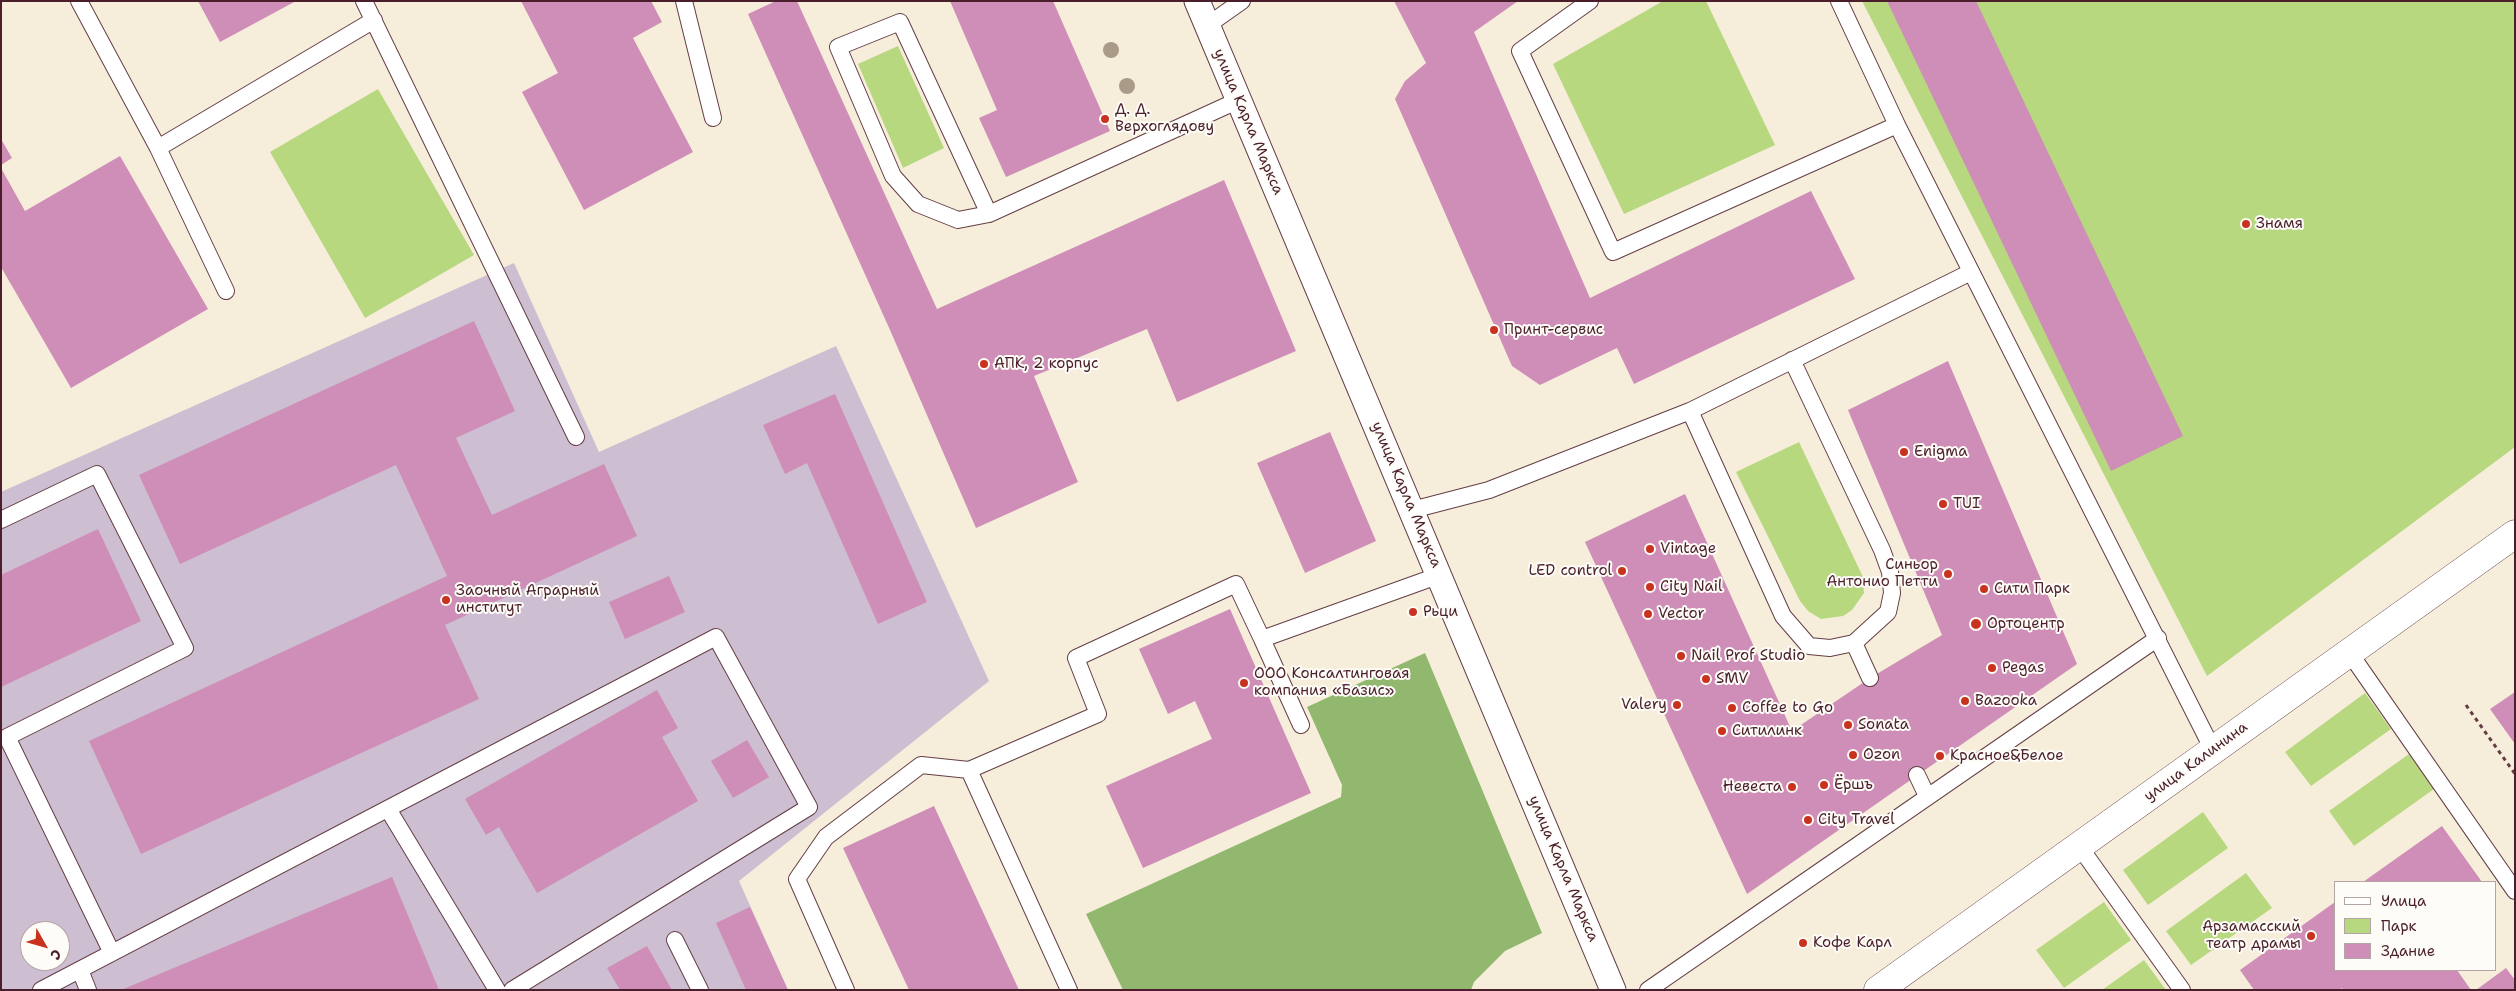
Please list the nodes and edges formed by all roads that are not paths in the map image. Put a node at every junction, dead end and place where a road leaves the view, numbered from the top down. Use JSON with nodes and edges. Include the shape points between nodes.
{"nodes":[{"id":1,"x":78,"y":1,"type":"edge"},
{"id":2,"x":364,"y":1,"type":"edge"},
{"id":3,"x":684,"y":1,"type":"edge"},
{"id":4,"x":1198,"y":1,"type":"edge"},
{"id":5,"x":1242,"y":1,"type":"edge"},
{"id":6,"x":1590,"y":1,"type":"edge"},
{"id":7,"x":1839,"y":1,"type":"edge"},
{"id":8,"x":374,"y":20,"type":"junction"},
{"id":9,"x":1208,"y":25,"type":"junction"},
{"id":10,"x":1239,"y":100,"type":"junction"},
{"id":11,"x":714,"y":118,"type":"dead end"},
{"id":12,"x":1897,"y":125,"type":"junction"},
{"id":13,"x":158,"y":148,"type":"junction"},
{"id":14,"x":989,"y":214,"type":"junction"},
{"id":15,"x":1971,"y":272,"type":"junction"},
{"id":16,"x":226,"y":291,"type":"dead end"},
{"id":17,"x":1792,"y":360,"type":"junction"},
{"id":18,"x":1690,"y":411,"type":"junction"},
{"id":19,"x":576,"y":437,"type":"dead end"},
{"id":20,"x":1412,"y":510,"type":"junction"},
{"id":21,"x":1,"y":520,"type":"edge"},
{"id":22,"x":2515,"y":534,"type":"edge"},
{"id":23,"x":1440,"y":574,"type":"junction"},
{"id":24,"x":2158,"y":638,"type":"junction"},
{"id":25,"x":1262,"y":639,"type":"junction"},
{"id":26,"x":1854,"y":643,"type":"junction"},
{"id":27,"x":2349,"y":652,"type":"junction"},
{"id":28,"x":1870,"y":678,"type":"dead end"},
{"id":29,"x":1301,"y":725,"type":"dead end"},
{"id":30,"x":2213,"y":750,"type":"junction"},
{"id":31,"x":969,"y":770,"type":"junction"},
{"id":32,"x":1917,"y":775,"type":"dead end"},
{"id":33,"x":1927,"y":796,"type":"junction"},
{"id":34,"x":388,"y":809,"type":"junction"},
{"id":35,"x":2079,"y":846,"type":"junction"},
{"id":36,"x":2515,"y":890,"type":"edge"},
{"id":37,"x":675,"y":940,"type":"dead end"},
{"id":38,"x":112,"y":953,"type":"junction"},
{"id":39,"x":80,"y":970,"type":"junction"},
{"id":40,"x":41,"y":990,"type":"edge"},
{"id":41,"x":88,"y":990,"type":"edge"},
{"id":42,"x":497,"y":990,"type":"edge"},
{"id":43,"x":512,"y":990,"type":"edge"},
{"id":44,"x":700,"y":990,"type":"edge"},
{"id":45,"x":846,"y":990,"type":"edge"},
{"id":46,"x":1069,"y":990,"type":"edge"},
{"id":47,"x":1613,"y":990,"type":"edge"},
{"id":48,"x":1648,"y":990,"type":"edge"},
{"id":49,"x":1878,"y":990,"type":"edge"},
{"id":50,"x":2182,"y":990,"type":"edge"}],
"edges":[{"from":1,"to":13,"type":"lane"},
{"from":2,"to":8,"type":"lane"},
{"from":3,"to":11,"type":"lane"},
{"from":4,"to":9,"type":"street","name":"улица Карла Маркса"},
{"from":5,"to":9,"type":"lane"},
{"from":6,"to":12,"type":"lane","via":[[1520,50],[1614,252]]},
{"from":7,"to":12,"type":"lane"},
{"from":8,"to":13,"type":"lane"},
{"from":8,"to":19,"type":"lane"},
{"from":9,"to":10,"type":"street","name":"улица Карла Маркса"},
{"from":10,"to":14,"type":"lane"},
{"from":10,"to":20,"type":"street","name":"улица Карла Маркса"},
{"from":12,"to":15,"type":"lane"},
{"from":13,"to":16,"type":"lane"},
{"from":14,"to":14,"type":"lane","via":[[900,22],[838,47],[893,176],[918,204],[958,220]]},
{"from":15,"to":17,"type":"lane"},
{"from":15,"to":24,"type":"lane"},
{"from":17,"to":18,"type":"lane"},
{"from":17,"to":26,"type":"lane","via":[[1890,572],[1892,593],[1888,612]]},
{"from":18,"to":20,"type":"lane","via":[[1489,490]]},
{"from":18,"to":26,"type":"lane","via":[[1783,616],[1809,646],[1830,648]]},
{"from":20,"to":23,"type":"street","name":"улица Карла Маркса"},
{"from":21,"to":38,"type":"lane","via":[[97,474],[185,648],[7,737]]},
{"from":22,"to":27,"type":"street","name":"улица Калинина"},
{"from":23,"to":25,"type":"lane"},
{"from":23,"to":47,"type":"street","name":"улица Карла Маркса"},
{"from":24,"to":30,"type":"lane"},
{"from":24,"to":33,"type":"lane"},
{"from":25,"to":29,"type":"lane"},
{"from":25,"to":31,"type":"lane","via":[[1236,584],[1076,658],[1098,714]]},
{"from":26,"to":28,"type":"lane"},
{"from":27,"to":30,"type":"street","name":"улица Калинина"},
{"from":27,"to":36,"type":"lane"},
{"from":30,"to":35,"type":"street","name":"улица Калинина"},
{"from":31,"to":45,"type":"lane","via":[[921,765],[826,837],[797,879]]},
{"from":31,"to":46,"type":"lane"},
{"from":32,"to":33,"type":"lane"},
{"from":33,"to":48,"type":"lane"},
{"from":34,"to":38,"type":"lane"},
{"from":34,"to":42,"type":"lane"},
{"from":34,"to":43,"type":"lane","via":[[716,637],[809,807]]},
{"from":35,"to":49,"type":"street","name":"улица Калинина"},
{"from":35,"to":50,"type":"lane"},
{"from":37,"to":44,"type":"lane"},
{"from":38,"to":39,"type":"lane"},
{"from":39,"to":40,"type":"lane"},
{"from":39,"to":41,"type":"lane"}]}
